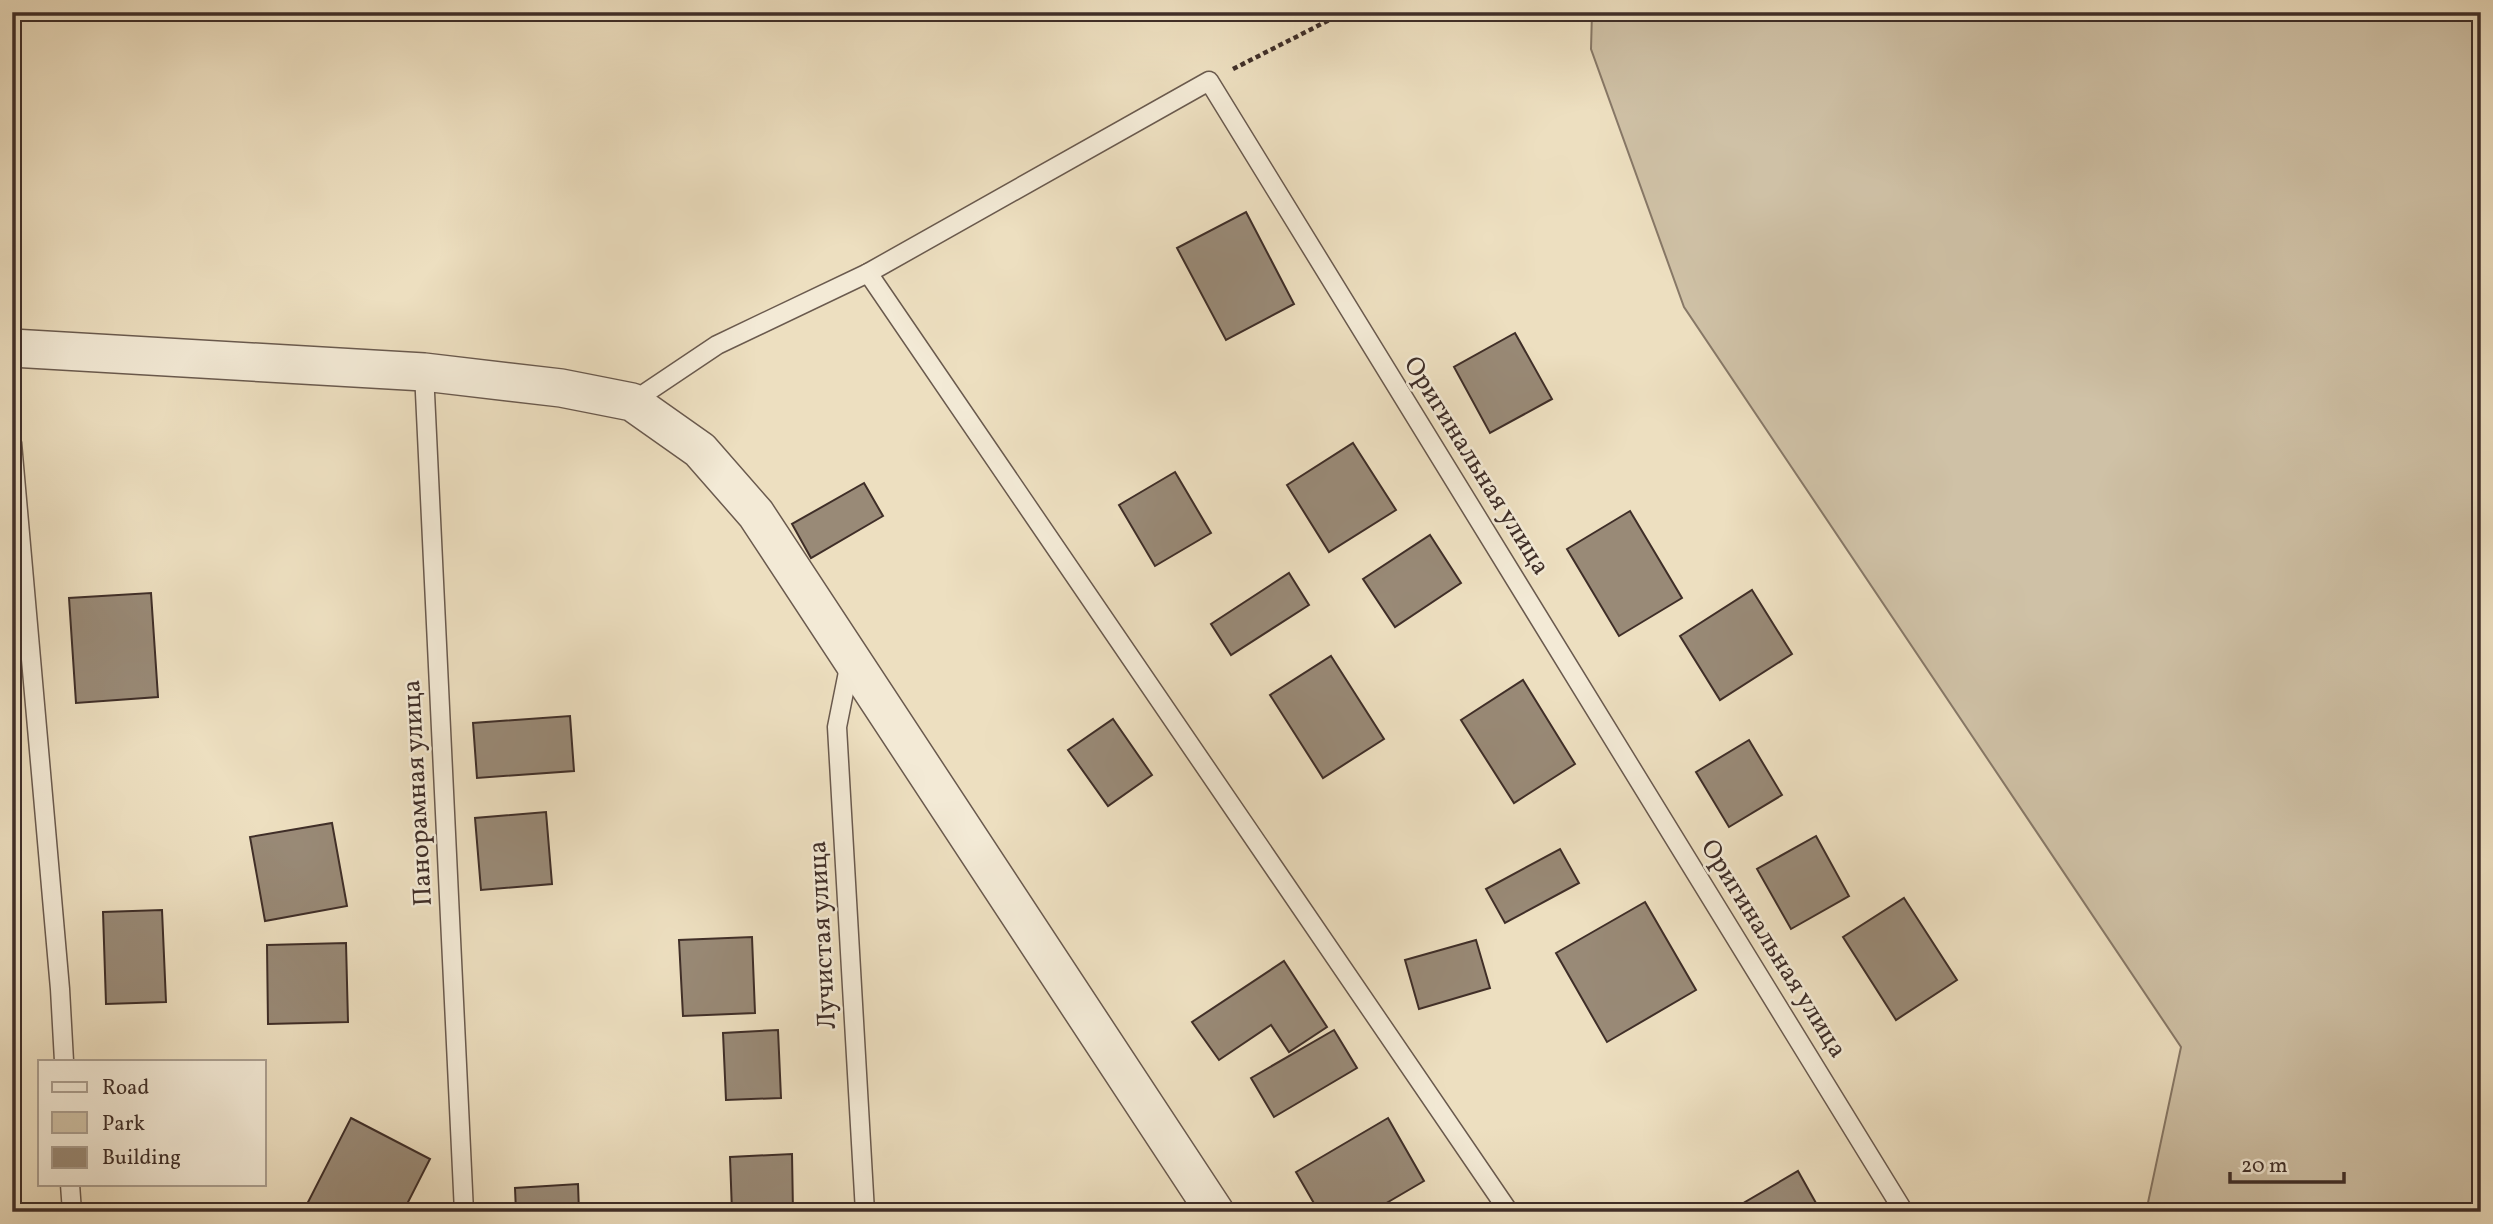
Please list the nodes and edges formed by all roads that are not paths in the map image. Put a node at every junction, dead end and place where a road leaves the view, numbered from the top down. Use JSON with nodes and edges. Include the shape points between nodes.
{"nodes":[{"id":1,"x":869,"y":273,"type":"junction"},
{"id":2,"x":12,"y":348,"type":"edge"},
{"id":3,"x":424,"y":372,"type":"junction"},
{"id":4,"x":632,"y":402,"type":"junction"},
{"id":5,"x":12,"y":443,"type":"edge"},
{"id":6,"x":851,"y":656,"type":"junction"},
{"id":7,"x":64,"y":1060,"type":"edge"},
{"id":8,"x":70,"y":1186,"type":"edge"},
{"id":9,"x":72,"y":1212,"type":"edge"},
{"id":10,"x":464,"y":1212,"type":"edge"},
{"id":11,"x":865,"y":1212,"type":"edge"},
{"id":12,"x":1215,"y":1212,"type":"edge"},
{"id":13,"x":1509,"y":1212,"type":"edge"},
{"id":14,"x":1904,"y":1212,"type":"edge"}],
"edges":[{"from":1,"to":4,"type":"lane","via":[[717,345]]},
{"from":1,"to":13,"type":"lane"},
{"from":1,"to":14,"type":"lane","name":"Оригинальная улица","via":[[1209,81]]},
{"from":2,"to":3,"type":"street"},
{"from":3,"to":4,"type":"street","via":[[561,388]]},
{"from":3,"to":10,"type":"lane","name":"Панорамная улица"},
{"from":4,"to":6,"type":"street","via":[[700,450],[756,514]]},
{"from":5,"to":7,"type":"lane"},
{"from":6,"to":11,"type":"lane","name":"Лучистая улица","via":[[837,727]]},
{"from":6,"to":12,"type":"street"},
{"from":8,"to":9,"type":"lane"}]}
